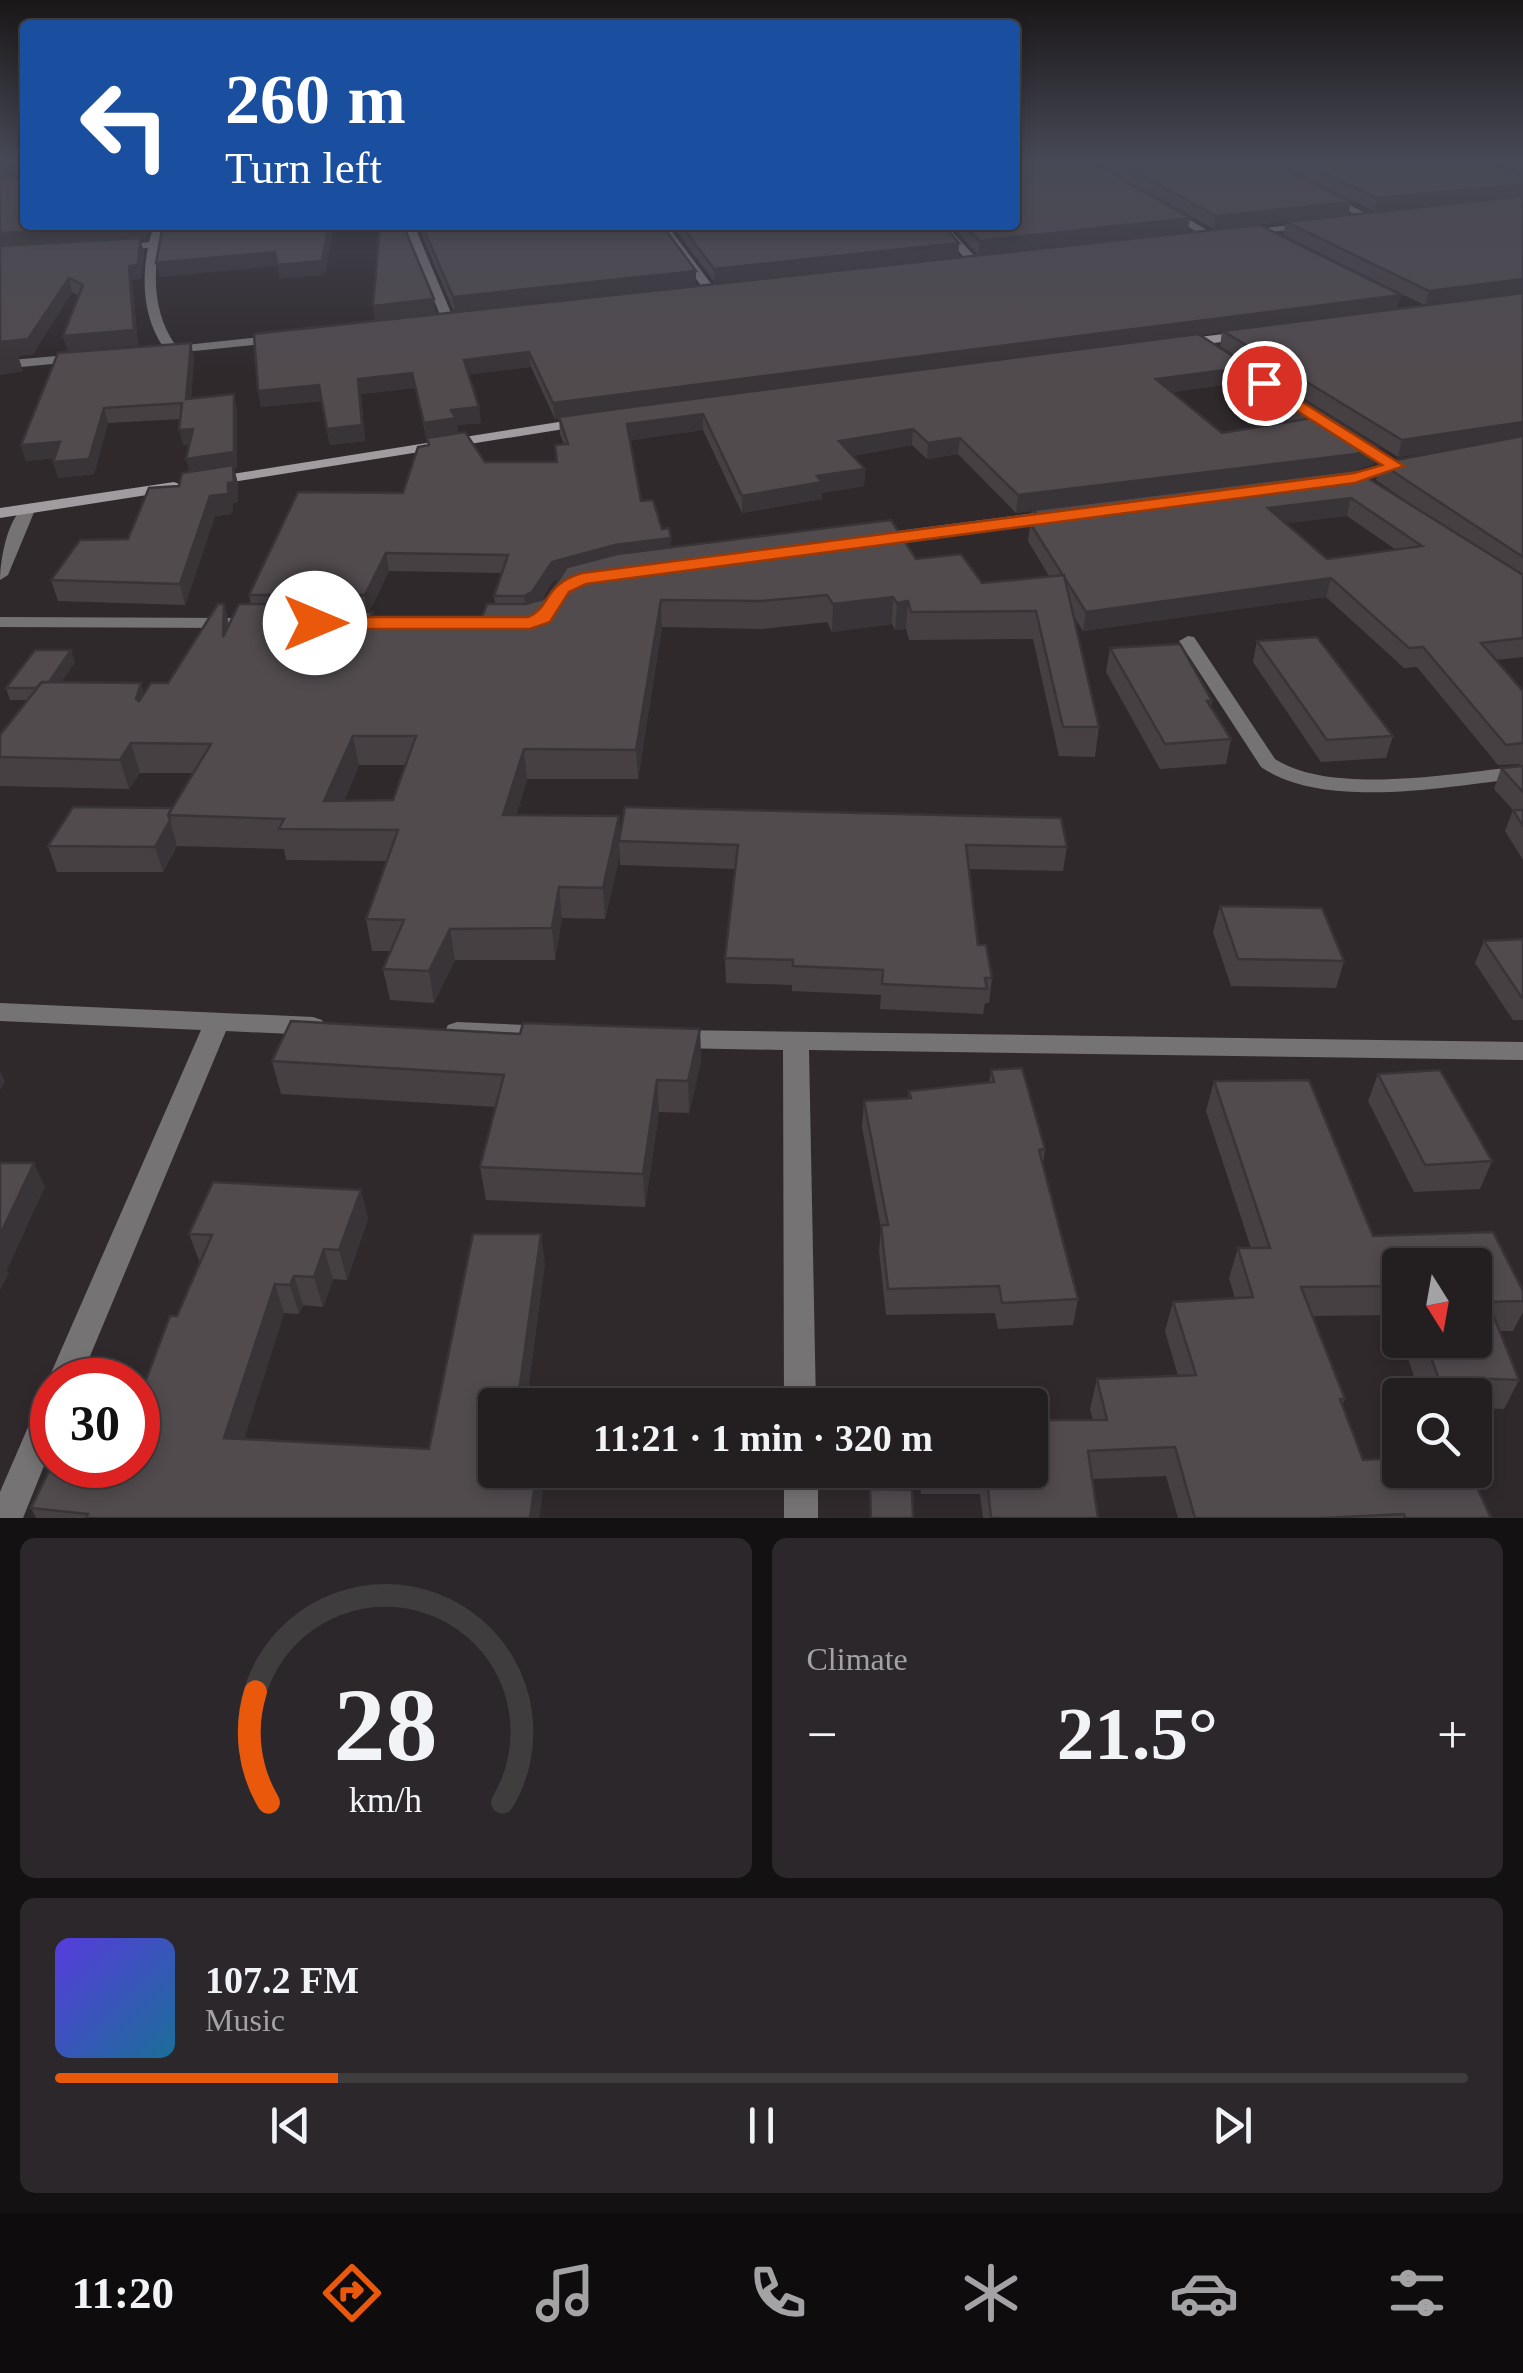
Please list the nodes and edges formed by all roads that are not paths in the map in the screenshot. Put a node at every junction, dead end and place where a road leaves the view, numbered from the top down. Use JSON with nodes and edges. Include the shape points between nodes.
{"nodes":[{"id":1,"x":157,"y":232,"type":"edge"},
{"id":2,"x":413,"y":232,"type":"edge"},
{"id":3,"x":667,"y":232,"type":"edge"},
{"id":4,"x":946,"y":232,"type":"edge"},
{"id":5,"x":1205,"y":232,"type":"edge"},
{"id":6,"x":1244,"y":232,"type":"edge"},
{"id":7,"x":1261,"y":232,"type":"edge"},
{"id":8,"x":1212,"y":236,"type":"junction"},
{"id":9,"x":1192,"y":238,"type":"edge"},
{"id":10,"x":152,"y":245,"type":"junction"},
{"id":11,"x":1290,"y":247,"type":"edge"},
{"id":12,"x":95,"y":248,"type":"edge"},
{"id":13,"x":995,"y":260,"type":"edge"},
{"id":14,"x":975,"y":262,"type":"junction"},
{"id":15,"x":956,"y":264,"type":"edge"},
{"id":16,"x":728,"y":287,"type":"edge"},
{"id":17,"x":709,"y":289,"type":"junction"},
{"id":18,"x":690,"y":291,"type":"edge"},
{"id":19,"x":467,"y":318,"type":"edge"},
{"id":20,"x":448,"y":320,"type":"junction"},
{"id":21,"x":428,"y":322,"type":"edge"},
{"id":22,"x":1272,"y":332,"type":"edge"},
{"id":23,"x":290,"y":338,"type":"edge"},
{"id":24,"x":1198,"y":341,"type":"junction"},
{"id":25,"x":1159,"y":346,"type":"edge"},
{"id":26,"x":172,"y":350,"type":"junction"},
{"id":27,"x":153,"y":352,"type":"edge"},
{"id":28,"x":1214,"y":352,"type":"edge"},
{"id":29,"x":96,"y":356,"type":"edge"},
{"id":30,"x":0,"y":365,"type":"edge"},
{"id":31,"x":604,"y":419,"type":"edge"},
{"id":32,"x":1379,"y":456,"type":"edge"},
{"id":33,"x":1414,"y":463,"type":"edge"},
{"id":34,"x":1395,"y":466,"type":"junction"},
{"id":35,"x":1355,"y":478,"type":"junction"},
{"id":36,"x":1316,"y":483,"type":"edge"},
{"id":37,"x":1370,"y":488,"type":"edge"},
{"id":38,"x":27,"y":510,"type":"junction"},
{"id":39,"x":1080,"y":512,"type":"edge"},
{"id":40,"x":0,"y":513,"type":"edge"},
{"id":41,"x":850,"y":543,"type":"edge"},
{"id":42,"x":0,"y":575,"type":"edge"},
{"id":43,"x":0,"y":622,"type":"edge"},
{"id":44,"x":256,"y":623,"type":"edge"},
{"id":45,"x":335,"y":623,"type":"edge"},
{"id":46,"x":530,"y":623,"type":"edge"},
{"id":47,"x":1188,"y":641,"type":"dead end"},
{"id":48,"x":1523,"y":772,"type":"edge"},
{"id":49,"x":0,"y":1012,"type":"edge"},
{"id":50,"x":217,"y":1023,"type":"junction"},
{"id":51,"x":337,"y":1027,"type":"edge"},
{"id":52,"x":436,"y":1031,"type":"edge"},
{"id":53,"x":576,"y":1036,"type":"edge"},
{"id":54,"x":656,"y":1038,"type":"edge"},
{"id":55,"x":796,"y":1043,"type":"junction"},
{"id":56,"x":1523,"y":1051,"type":"edge"},
{"id":57,"x":73,"y":1358,"type":"edge"},
{"id":58,"x":800,"y":1388,"type":"edge"},
{"id":59,"x":30,"y":1461,"type":"edge"},
{"id":60,"x":800,"y":1488,"type":"edge"},
{"id":61,"x":6,"y":1518,"type":"edge"},
{"id":62,"x":801,"y":1518,"type":"edge"}],
"edges":[{"from":1,"to":10,"type":"street"},
{"from":2,"to":20,"type":"street"},
{"from":3,"to":17,"type":"street"},
{"from":4,"to":14,"type":"street"},
{"from":5,"to":8,"type":"street"},
{"from":6,"to":8,"type":"street"},
{"from":7,"to":11,"type":"street"},
{"from":8,"to":9,"type":"street"},
{"from":10,"to":12,"type":"street"},
{"from":10,"to":26,"type":"street","via":[[154,323]]},
{"from":13,"to":14,"type":"street"},
{"from":14,"to":15,"type":"street"},
{"from":16,"to":17,"type":"street"},
{"from":17,"to":18,"type":"street"},
{"from":19,"to":20,"type":"street"},
{"from":20,"to":21,"type":"street"},
{"from":22,"to":24,"type":"street"},
{"from":23,"to":26,"type":"street"},
{"from":24,"to":25,"type":"street"},
{"from":24,"to":28,"type":"street"},
{"from":26,"to":27,"type":"street"},
{"from":29,"to":30,"type":"street"},
{"from":31,"to":38,"type":"street"},
{"from":32,"to":34,"type":"street"},
{"from":33,"to":34,"type":"street"},
{"from":34,"to":35,"type":"street"},
{"from":35,"to":36,"type":"street"},
{"from":35,"to":37,"type":"street"},
{"from":38,"to":40,"type":"street"},
{"from":38,"to":42,"type":"street"},
{"from":39,"to":41,"type":"street"},
{"from":43,"to":44,"type":"street"},
{"from":45,"to":46,"type":"street"},
{"from":47,"to":48,"type":"street","via":[[1268,763],[1286,776],[1367,783]]},
{"from":49,"to":50,"type":"street"},
{"from":50,"to":51,"type":"street"},
{"from":50,"to":57,"type":"street"},
{"from":52,"to":53,"type":"street"},
{"from":54,"to":55,"type":"street"},
{"from":55,"to":56,"type":"street"},
{"from":55,"to":58,"type":"street"},
{"from":59,"to":61,"type":"street"},
{"from":60,"to":62,"type":"street"}]}
